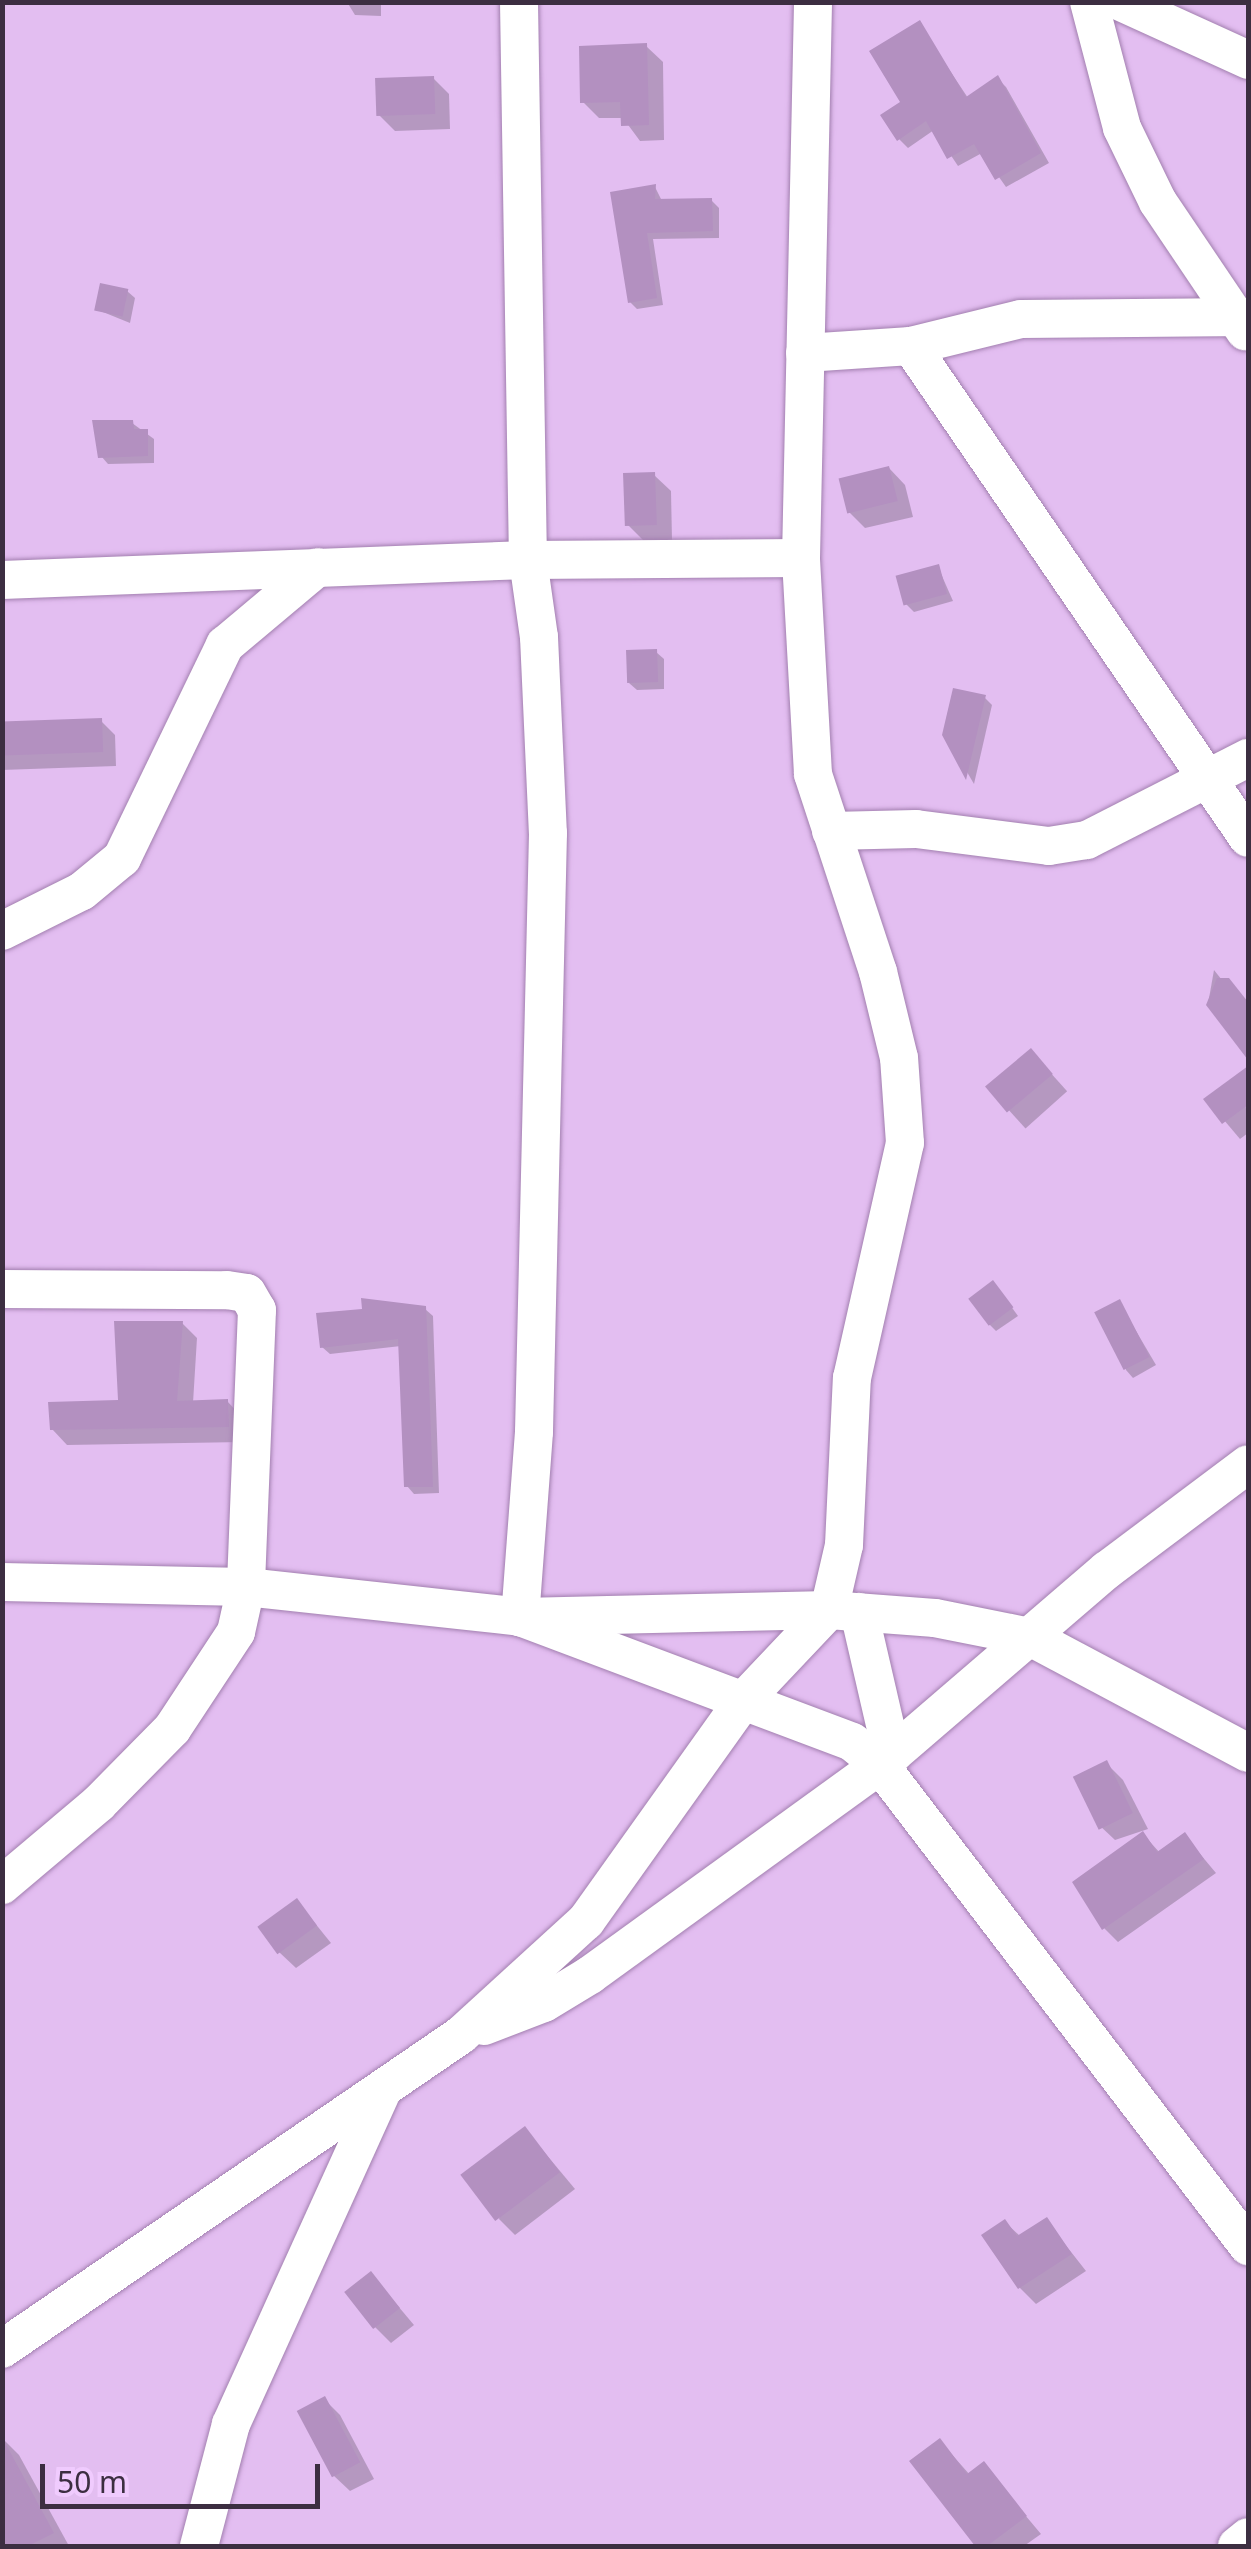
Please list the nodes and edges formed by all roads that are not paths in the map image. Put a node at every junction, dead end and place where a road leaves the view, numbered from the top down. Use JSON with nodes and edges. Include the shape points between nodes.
{"nodes":[{"id":1,"x":520,"y":2,"type":"edge"},
{"id":2,"x":813,"y":2,"type":"edge"},
{"id":3,"x":1089,"y":2,"type":"edge"},
{"id":4,"x":1121,"y":2,"type":"edge"},
{"id":5,"x":1248,"y":60,"type":"edge"},
{"id":6,"x":1245,"y":324,"type":"edge"},
{"id":7,"x":910,"y":346,"type":"junction"},
{"id":8,"x":805,"y":353,"type":"junction"},
{"id":9,"x":801,"y":558,"type":"junction"},
{"id":10,"x":528,"y":560,"type":"junction"},
{"id":11,"x":318,"y":567,"type":"junction"},
{"id":12,"x":2,"y":580,"type":"edge"},
{"id":13,"x":1248,"y":758,"type":"edge"},
{"id":14,"x":1205,"y":778,"type":"junction"},
{"id":15,"x":831,"y":831,"type":"junction"},
{"id":16,"x":1248,"y":838,"type":"edge"},
{"id":17,"x":2,"y":932,"type":"edge"},
{"id":18,"x":2,"y":1289,"type":"edge"},
{"id":19,"x":1248,"y":1464,"type":"edge"},
{"id":20,"x":2,"y":1582,"type":"edge"},
{"id":21,"x":246,"y":1587,"type":"junction"},
{"id":22,"x":844,"y":1611,"type":"junction"},
{"id":23,"x":520,"y":1617,"type":"junction"},
{"id":24,"x":1030,"y":1637,"type":"junction"},
{"id":25,"x":742,"y":1702,"type":"junction"},
{"id":26,"x":1248,"y":1753,"type":"edge"},
{"id":27,"x":886,"y":1760,"type":"junction"},
{"id":28,"x":2,"y":1885,"type":"edge"},
{"id":29,"x":461,"y":2035,"type":"junction"},
{"id":30,"x":382,"y":2092,"type":"junction"},
{"id":31,"x":1248,"y":2246,"type":"edge"},
{"id":32,"x":2,"y":2350,"type":"edge"},
{"id":33,"x":1248,"y":2537,"type":"edge"},
{"id":34,"x":199,"y":2546,"type":"edge"},
{"id":35,"x":1237,"y":2546,"type":"edge"}],
"edges":[{"from":1,"to":10,"type":"street"},
{"from":2,"to":8,"type":"street"},
{"from":3,"to":6,"type":"street","via":[[1122,128],[1158,202]]},
{"from":4,"to":5,"type":"street"},
{"from":6,"to":7,"type":"street","via":[[1021,319]]},
{"from":7,"to":8,"type":"street"},
{"from":7,"to":14,"type":"street"},
{"from":8,"to":9,"type":"street"},
{"from":9,"to":10,"type":"street"},
{"from":9,"to":15,"type":"street","via":[[813,774]]},
{"from":10,"to":11,"type":"street"},
{"from":10,"to":23,"type":"street","via":[[539,637],[548,833],[534,1432]]},
{"from":11,"to":12,"type":"street"},
{"from":11,"to":17,"type":"street","via":[[225,645],[122,858],[82,891]]},
{"from":13,"to":14,"type":"street"},
{"from":14,"to":15,"type":"street","via":[[1087,840],[1049,846],[916,828]]},
{"from":14,"to":16,"type":"street"},
{"from":15,"to":22,"type":"street","via":[[899,1058],[905,1143],[852,1378]]},
{"from":18,"to":21,"type":"street","via":[[247,1293],[257,1310]]},
{"from":19,"to":24,"type":"street"},
{"from":20,"to":21,"type":"street"},
{"from":21,"to":23,"type":"street"},
{"from":21,"to":28,"type":"street","via":[[236,1632],[172,1729],[98,1804]]},
{"from":22,"to":23,"type":"street"},
{"from":22,"to":24,"type":"street","via":[[935,1618]]},
{"from":22,"to":25,"type":"street"},
{"from":22,"to":27,"type":"street"},
{"from":23,"to":25,"type":"street"},
{"from":24,"to":26,"type":"street"},
{"from":24,"to":27,"type":"street"},
{"from":25,"to":27,"type":"street"},
{"from":25,"to":29,"type":"street","via":[[586,1921]]},
{"from":27,"to":29,"type":"street","via":[[590,1975],[544,2003]]},
{"from":27,"to":31,"type":"street"},
{"from":29,"to":30,"type":"street"},
{"from":30,"to":32,"type":"street"},
{"from":30,"to":34,"type":"street","via":[[231,2424]]},
{"from":33,"to":35,"type":"street"}]}
